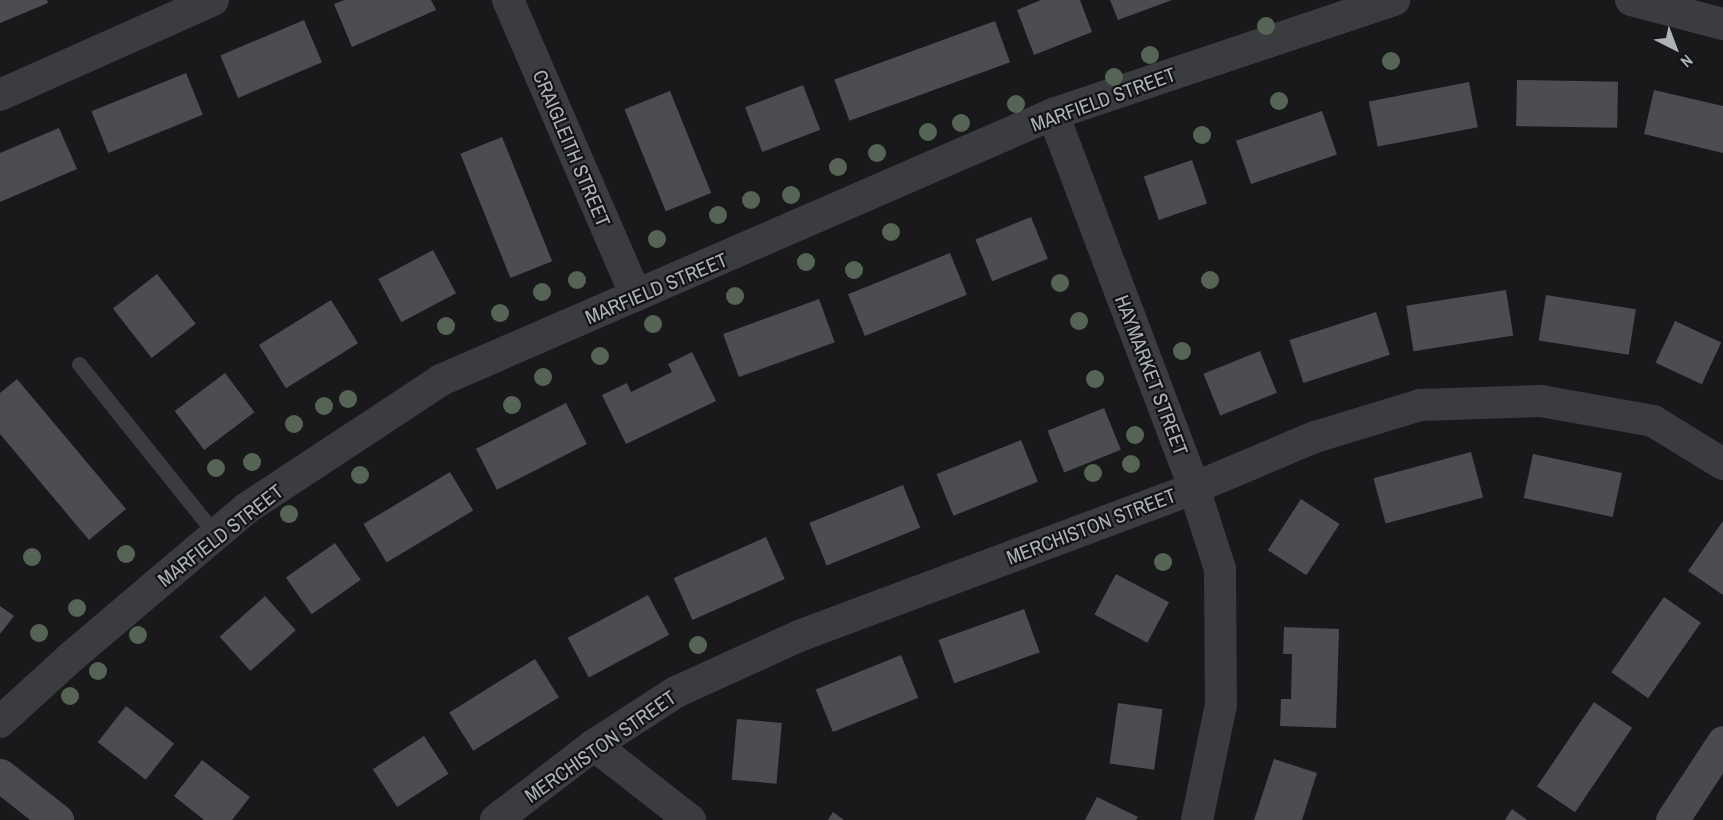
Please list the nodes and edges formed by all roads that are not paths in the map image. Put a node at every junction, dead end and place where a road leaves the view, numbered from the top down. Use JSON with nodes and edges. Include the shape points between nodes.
{"nodes":[{"id":1,"x":213,"y":0,"type":"edge"},
{"id":2,"x":508,"y":0,"type":"edge"},
{"id":3,"x":1394,"y":0,"type":"edge"},
{"id":4,"x":1631,"y":0,"type":"edge"},
{"id":5,"x":1723,"y":24,"type":"edge"},
{"id":6,"x":0,"y":95,"type":"edge"},
{"id":7,"x":1053,"y":114,"type":"junction"},
{"id":8,"x":636,"y":296,"type":"junction"},
{"id":9,"x":79,"y":364,"type":"dead end"},
{"id":10,"x":1723,"y":464,"type":"edge"},
{"id":11,"x":1194,"y":488,"type":"junction"},
{"id":12,"x":216,"y":535,"type":"junction"},
{"id":13,"x":0,"y":723,"type":"edge"},
{"id":14,"x":1723,"y":742,"type":"edge"},
{"id":15,"x":594,"y":746,"type":"junction"},
{"id":16,"x":0,"y":775,"type":"edge"},
{"id":17,"x":57,"y":820,"type":"edge"},
{"id":18,"x":496,"y":820,"type":"edge"},
{"id":19,"x":690,"y":820,"type":"edge"},
{"id":20,"x":1197,"y":820,"type":"edge"},
{"id":21,"x":1672,"y":820,"type":"edge"}],
"edges":[{"from":1,"to":6,"type":"street"},
{"from":2,"to":8,"type":"street","name":"CRAIGLEITH STREET"},
{"from":3,"to":7,"type":"street","name":"MARFIELD STREET"},
{"from":4,"to":5,"type":"street"},
{"from":7,"to":8,"type":"street","name":"MARFIELD STREET"},
{"from":7,"to":11,"type":"street","name":"HAYMARKET STREET"},
{"from":8,"to":12,"type":"street","name":"MARFIELD STREET","via":[[441,380],[247,508]]},
{"from":9,"to":12,"type":"lane"},
{"from":10,"to":11,"type":"street","name":"MERCHISTON STREET","via":[[1653,422],[1541,401],[1420,405],[1315,437]]},
{"from":11,"to":15,"type":"street","name":"MERCHISTON STREET","via":[[799,636],[676,692]]},
{"from":11,"to":20,"type":"street","name":"HAYMARKET STREET","via":[[1220,569],[1221,670],[1221,705]]},
{"from":12,"to":13,"type":"street","name":"MARFIELD STREET","via":[[70,658]]},
{"from":14,"to":21,"type":"street"},
{"from":15,"to":18,"type":"street","name":"MERCHISTON STREET"},
{"from":15,"to":19,"type":"street"},
{"from":16,"to":17,"type":"street"}]}
